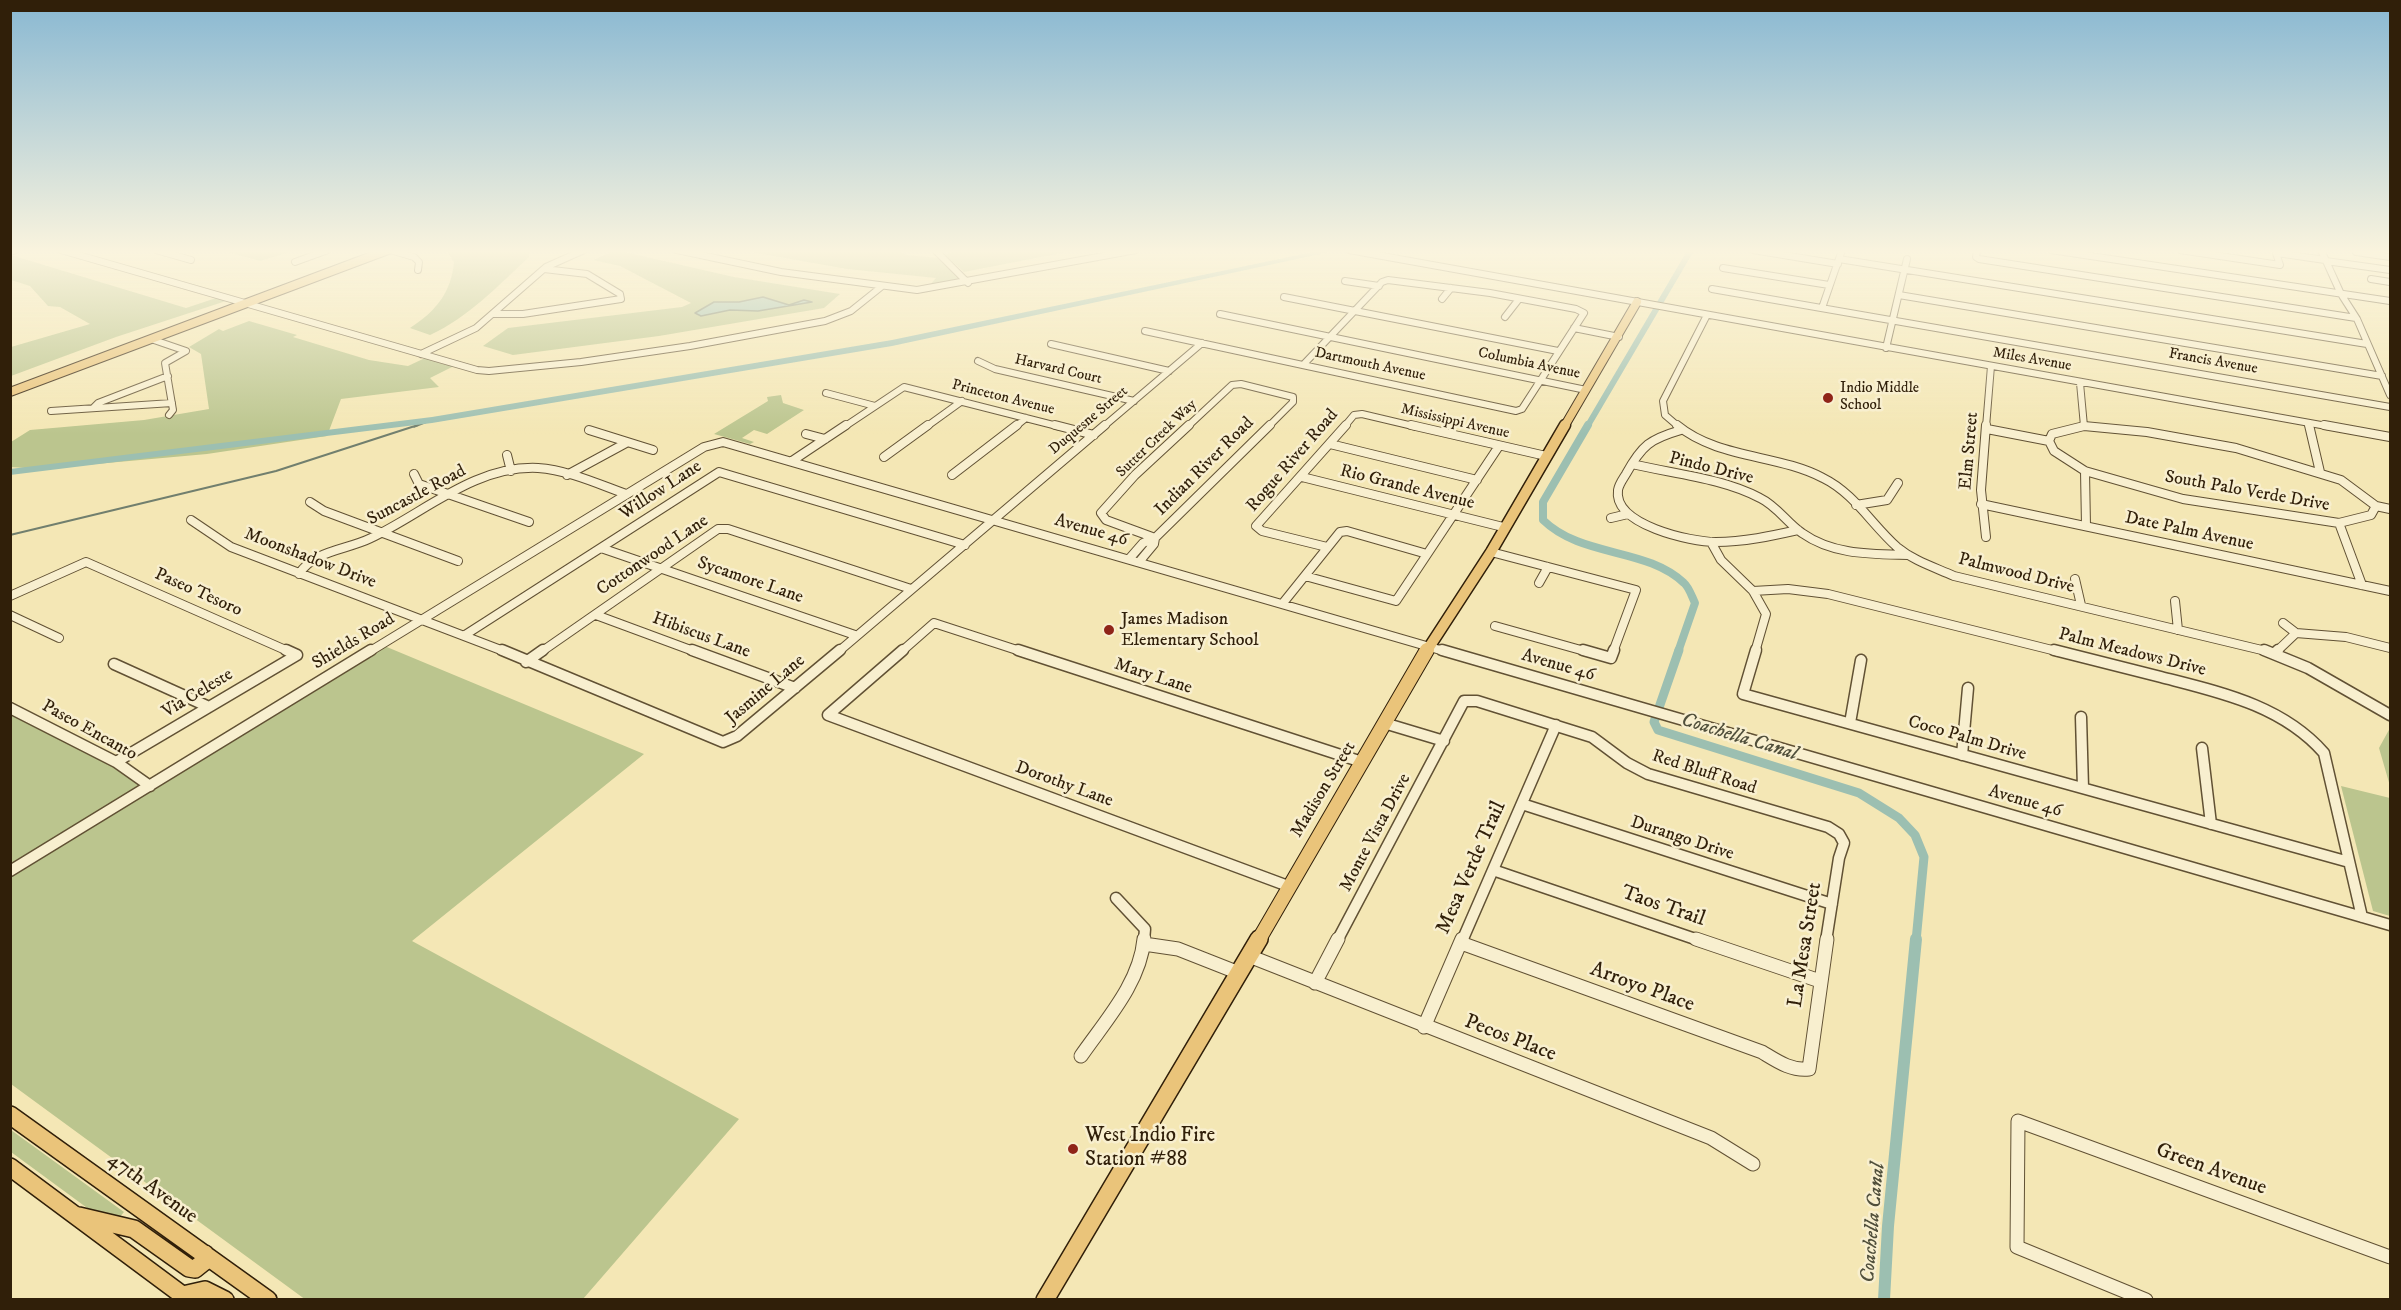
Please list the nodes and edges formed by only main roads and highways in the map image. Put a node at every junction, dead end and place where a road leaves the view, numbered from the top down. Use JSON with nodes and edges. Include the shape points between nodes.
{"nodes":[{"id":1,"x":215,"y":311,"type":"edge"},
{"id":2,"x":221,"y":311,"type":"edge"},
{"id":3,"x":1639,"y":311,"type":"edge"},
{"id":4,"x":199,"y":316,"type":"junction"},
{"id":5,"x":151,"y":339,"type":"junction"},
{"id":6,"x":10,"y":386,"type":"edge"},
{"id":7,"x":10,"y":392,"type":"edge"},
{"id":8,"x":10,"y":1115,"type":"edge"},
{"id":9,"x":10,"y":1167,"type":"edge"},
{"id":10,"x":75,"y":1215,"type":"junction"},
{"id":11,"x":205,"y":1254,"type":"junction"},
{"id":12,"x":183,"y":1298,"type":"edge"},
{"id":13,"x":225,"y":1299,"type":"edge"},
{"id":14,"x":268,"y":1299,"type":"edge"},
{"id":15,"x":1045,"y":1299,"type":"edge"}],
"edges":[{"from":1,"to":4,"type":"main road"},
{"from":2,"to":5,"type":"main road"},
{"from":3,"to":15,"type":"main road","name":"Madison Street","via":[[1619,337],[1430,646]]},
{"from":4,"to":5,"type":"main road"},
{"from":4,"to":6,"type":"main road"},
{"from":5,"to":7,"type":"main road"},
{"from":8,"to":11,"type":"main road","name":"47th Avenue"},
{"from":9,"to":10,"type":"main road"},
{"from":10,"to":11,"type":"main road","via":[[134,1228],[189,1268],[201,1266]]},
{"from":10,"to":12,"type":"main road"},
{"from":11,"to":14,"type":"main road","name":"47th Avenue"},
{"from":12,"to":13,"type":"main road","via":[[199,1289],[212,1290]]}]}
